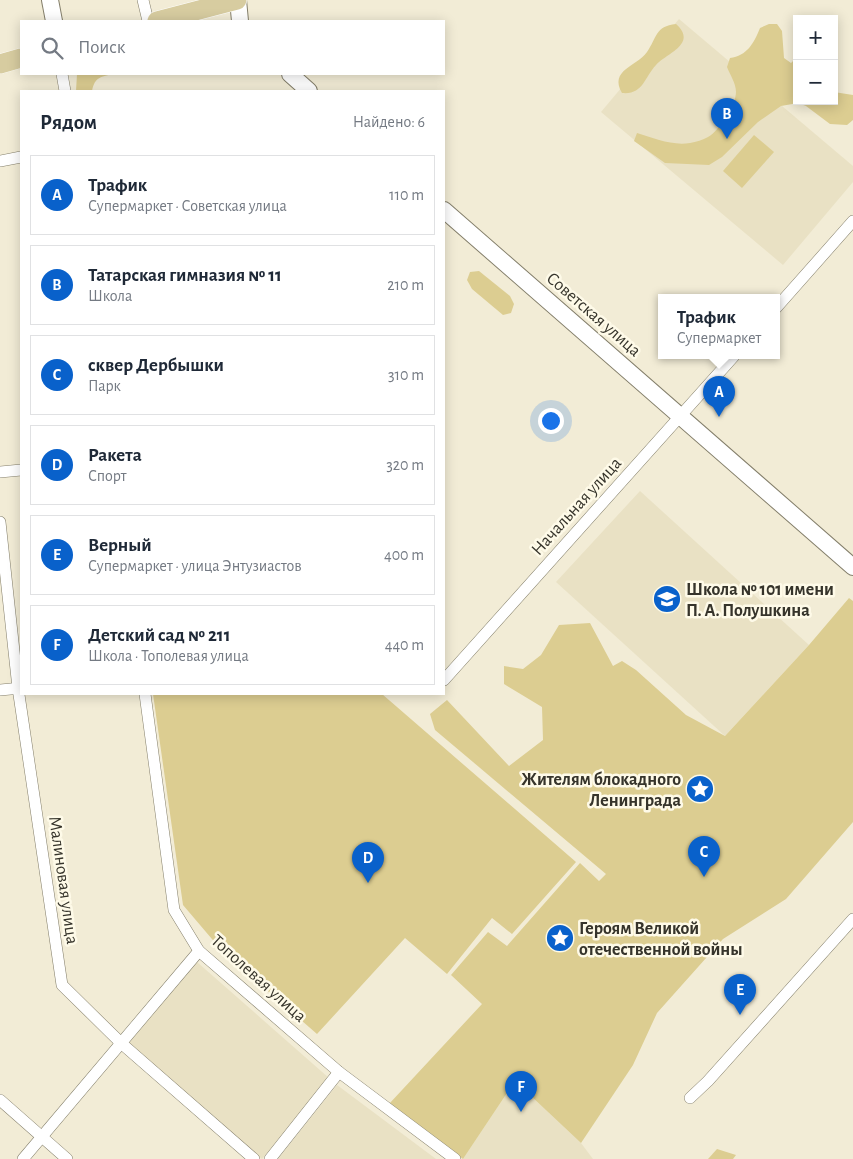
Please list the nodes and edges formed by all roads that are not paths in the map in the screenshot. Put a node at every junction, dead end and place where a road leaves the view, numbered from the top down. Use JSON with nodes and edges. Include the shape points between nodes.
{"nodes":[{"id":1,"x":50,"y":0,"type":"edge"},
{"id":2,"x":143,"y":0,"type":"edge"},
{"id":3,"x":237,"y":0,"type":"edge"},
{"id":4,"x":54,"y":20,"type":"edge"},
{"id":5,"x":148,"y":20,"type":"edge"},
{"id":6,"x":161,"y":20,"type":"edge"},
{"id":7,"x":240,"y":20,"type":"edge"},
{"id":8,"x":20,"y":58,"type":"edge"},
{"id":9,"x":0,"y":64,"type":"edge"},
{"id":10,"x":62,"y":75,"type":"edge"},
{"id":11,"x":291,"y":75,"type":"edge"},
{"id":12,"x":65,"y":90,"type":"edge"},
{"id":13,"x":308,"y":90,"type":"edge"},
{"id":14,"x":20,"y":157,"type":"edge"},
{"id":15,"x":0,"y":161,"type":"edge"},
{"id":16,"x":445,"y":211,"type":"edge"},
{"id":17,"x":853,"y":221,"type":"edge"},
{"id":18,"x":780,"y":303,"type":"edge"},
{"id":19,"x":731,"y":359,"type":"edge"},
{"id":20,"x":680,"y":416,"type":"junction"},
{"id":21,"x":20,"y":470,"type":"edge"},
{"id":22,"x":0,"y":472,"type":"edge"},
{"id":23,"x":0,"y":522,"type":"edge"},
{"id":24,"x":853,"y":567,"type":"edge"},
{"id":25,"x":445,"y":679,"type":"edge"},
{"id":26,"x":20,"y":688,"type":"edge"},
{"id":27,"x":0,"y":690,"type":"edge"},
{"id":28,"x":21,"y":695,"type":"edge"},
{"id":29,"x":145,"y":695,"type":"edge"},
{"id":30,"x":853,"y":920,"type":"edge"},
{"id":31,"x":199,"y":951,"type":"junction"},
{"id":32,"x":121,"y":1043,"type":"junction"},
{"id":33,"x":339,"y":1072,"type":"junction"},
{"id":34,"x":690,"y":1098,"type":"dead end"},
{"id":35,"x":0,"y":1100,"type":"edge"},
{"id":36,"x":42,"y":1137,"type":"junction"},
{"id":37,"x":23,"y":1159,"type":"edge"},
{"id":38,"x":67,"y":1159,"type":"edge"},
{"id":39,"x":254,"y":1159,"type":"edge"},
{"id":40,"x":270,"y":1159,"type":"edge"},
{"id":41,"x":455,"y":1159,"type":"edge"}],
"edges":[{"from":1,"to":4,"type":"street"},
{"from":2,"to":5,"type":"street"},
{"from":3,"to":6,"type":"main road"},
{"from":3,"to":7,"type":"street"},
{"from":8,"to":9,"type":"main road"},
{"from":10,"to":12,"type":"street"},
{"from":11,"to":13,"type":"street"},
{"from":14,"to":15,"type":"street"},
{"from":16,"to":20,"type":"street","name":"Советская улица"},
{"from":17,"to":18,"type":"street"},
{"from":19,"to":20,"type":"street","name":"Начальная улица"},
{"from":20,"to":24,"type":"street","name":"Советская улица"},
{"from":20,"to":25,"type":"street","name":"Начальная улица"},
{"from":21,"to":22,"type":"street"},
{"from":23,"to":26,"type":"street","name":"Малиновая улица"},
{"from":26,"to":27,"type":"street"},
{"from":28,"to":32,"type":"street","name":"Малиновая улица","via":[[62,985]]},
{"from":29,"to":31,"type":"street","name":"Тополевая улица","via":[[174,910]]},
{"from":30,"to":34,"type":"street"},
{"from":31,"to":32,"type":"street"},
{"from":31,"to":33,"type":"street","name":"Тополевая улица"},
{"from":32,"to":36,"type":"street"},
{"from":32,"to":39,"type":"street","name":"Малиновая улица"},
{"from":33,"to":40,"type":"street"},
{"from":33,"to":41,"type":"street","name":"Тополевая улица"},
{"from":35,"to":36,"type":"street"},
{"from":36,"to":37,"type":"street"},
{"from":36,"to":38,"type":"street"}]}
